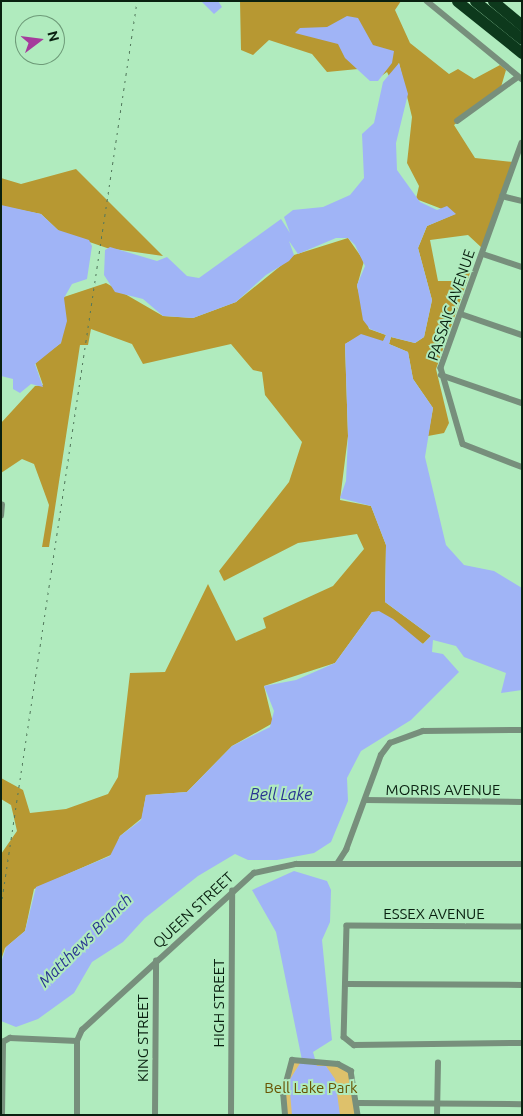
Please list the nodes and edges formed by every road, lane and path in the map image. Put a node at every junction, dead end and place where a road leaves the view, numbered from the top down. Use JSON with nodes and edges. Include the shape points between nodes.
{"nodes":[{"id":1,"x":427,"y":1,"type":"edge"},
{"id":2,"x":457,"y":1,"type":"edge"},
{"id":3,"x":474,"y":1,"type":"edge"},
{"id":4,"x":493,"y":1,"type":"edge"},
{"id":5,"x":522,"y":25,"type":"edge"},
{"id":6,"x":522,"y":39,"type":"edge"},
{"id":7,"x":522,"y":53,"type":"edge"},
{"id":8,"x":520,"y":78,"type":"edge"},
{"id":9,"x":457,"y":121,"type":"dead end"},
{"id":10,"x":522,"y":143,"type":"edge"},
{"id":11,"x":502,"y":196,"type":"junction"},
{"id":12,"x":522,"y":201,"type":"edge"},
{"id":13,"x":483,"y":254,"type":"junction"},
{"id":14,"x":522,"y":268,"type":"edge"},
{"id":15,"x":461,"y":314,"type":"junction"},
{"id":16,"x":522,"y":335,"type":"edge"},
{"id":17,"x":441,"y":374,"type":"junction"},
{"id":18,"x":522,"y":403,"type":"edge"},
{"id":19,"x":522,"y":467,"type":"edge"},
{"id":20,"x":2,"y":504,"type":"edge"},
{"id":21,"x":1,"y":516,"type":"edge"},
{"id":22,"x":522,"y":730,"type":"edge"},
{"id":23,"x":365,"y":800,"type":"junction"},
{"id":24,"x":522,"y":802,"type":"edge"},
{"id":25,"x":336,"y":864,"type":"junction"},
{"id":26,"x":522,"y":864,"type":"edge"},
{"id":27,"x":232,"y":890,"type":"junction"},
{"id":28,"x":522,"y":927,"type":"edge"},
{"id":29,"x":156,"y":961,"type":"junction"},
{"id":30,"x":347,"y":984,"type":"junction"},
{"id":31,"x":522,"y":985,"type":"edge"},
{"id":32,"x":77,"y":1042,"type":"junction"},
{"id":33,"x":522,"y":1043,"type":"edge"},
{"id":34,"x":438,"y":1063,"type":"dead end"},
{"id":35,"x":359,"y":1103,"type":"junction"},
{"id":36,"x":437,"y":1104,"type":"junction"},
{"id":37,"x":522,"y":1104,"type":"edge"},
{"id":38,"x":2,"y":1115,"type":"edge"},
{"id":39,"x":77,"y":1115,"type":"edge"},
{"id":40,"x":155,"y":1115,"type":"edge"},
{"id":41,"x":231,"y":1115,"type":"edge"},
{"id":42,"x":285,"y":1115,"type":"edge"},
{"id":43,"x":358,"y":1115,"type":"edge"},
{"id":44,"x":437,"y":1115,"type":"edge"}],
"edges":[{"from":1,"to":8,"type":"street"},
{"from":2,"to":7,"type":"highway"},
{"from":3,"to":6,"type":"highway"},
{"from":4,"to":5,"type":"highway"},
{"from":8,"to":9,"type":"street"},
{"from":10,"to":11,"type":"street","name":"PASSAIC AVENUE"},
{"from":11,"to":12,"type":"street"},
{"from":11,"to":13,"type":"street","name":"PASSAIC AVENUE"},
{"from":13,"to":14,"type":"street"},
{"from":13,"to":15,"type":"street","name":"PASSAIC AVENUE"},
{"from":15,"to":16,"type":"street"},
{"from":15,"to":17,"type":"street","name":"PASSAIC AVENUE"},
{"from":17,"to":18,"type":"street","name":"PASSAIC AVENUE"},
{"from":17,"to":19,"type":"street","via":[[463,444]]},
{"from":20,"to":21,"type":"street"},
{"from":22,"to":23,"type":"street","via":[[423,730],[398,740],[381,755]]},
{"from":23,"to":24,"type":"street","name":"MORRIS AVENUE"},
{"from":23,"to":25,"type":"street"},
{"from":25,"to":26,"type":"street","name":"QUEEN STREET"},
{"from":25,"to":27,"type":"street","name":"QUEEN STREET","via":[[264,869]]},
{"from":27,"to":29,"type":"street","name":"QUEEN STREET"},
{"from":27,"to":41,"type":"street","name":"HIGH STREET"},
{"from":28,"to":30,"type":"street","name":"ESSEX AVENUE","via":[[347,926]]},
{"from":29,"to":32,"type":"street","name":"QUEEN STREET","via":[[82,1030]]},
{"from":29,"to":40,"type":"street","name":"KING STREET"},
{"from":30,"to":31,"type":"street"},
{"from":30,"to":33,"type":"street","via":[[344,1037],[354,1045]]},
{"from":32,"to":38,"type":"street","via":[[10,1038],[3,1042]]},
{"from":32,"to":39,"type":"street"},
{"from":34,"to":36,"type":"street"},
{"from":35,"to":36,"type":"street"},
{"from":35,"to":42,"type":"street","via":[[351,1071],[330,1063],[295,1061],[282,1094]]},
{"from":35,"to":43,"type":"street"},
{"from":36,"to":37,"type":"street"},
{"from":36,"to":44,"type":"street"}]}
